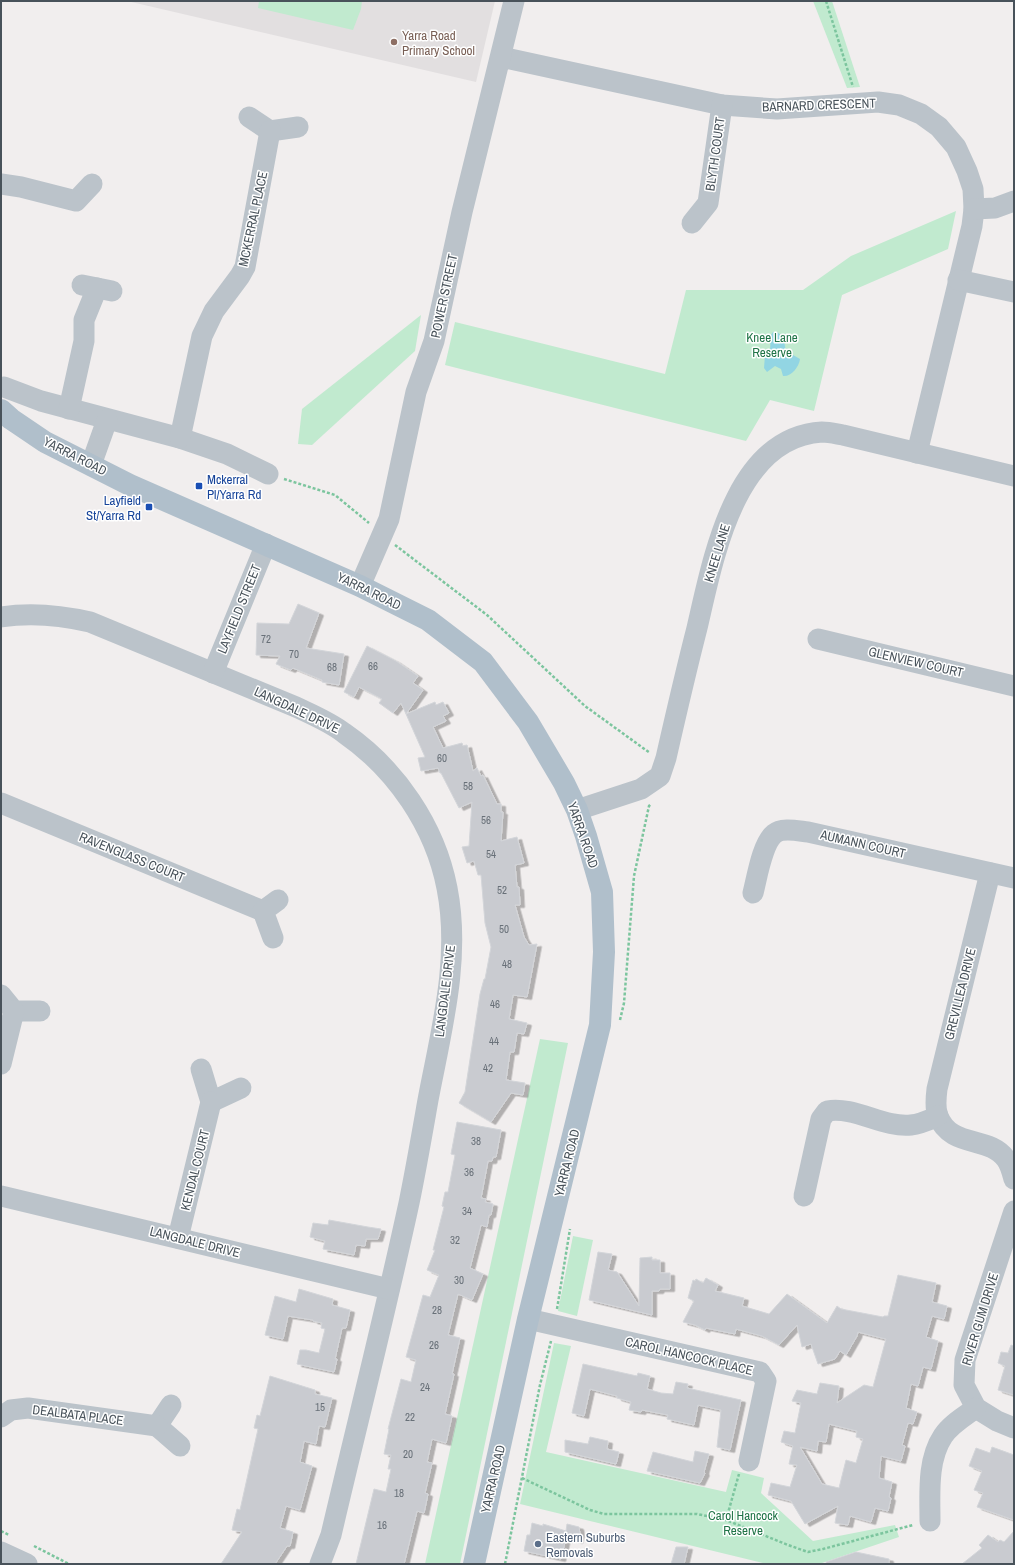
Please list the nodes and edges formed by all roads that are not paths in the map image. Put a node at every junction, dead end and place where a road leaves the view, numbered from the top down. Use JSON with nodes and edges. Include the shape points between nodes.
{"nodes":[{"id":1,"x":514,"y":1,"type":"edge"},
{"id":2,"x":501,"y":57,"type":"junction"},
{"id":3,"x":722,"y":105,"type":"junction"},
{"id":4,"x":249,"y":117,"type":"dead end"},
{"id":5,"x":298,"y":127,"type":"dead end"},
{"id":6,"x":270,"y":131,"type":"junction"},
{"id":7,"x":1,"y":184,"type":"edge"},
{"id":8,"x":92,"y":184,"type":"dead end"},
{"id":9,"x":1014,"y":201,"type":"edge"},
{"id":10,"x":974,"y":209,"type":"junction"},
{"id":11,"x":692,"y":223,"type":"dead end"},
{"id":12,"x":958,"y":280,"type":"junction"},
{"id":13,"x":97,"y":288,"type":"dead end"},
{"id":14,"x":1014,"y":292,"type":"edge"},
{"id":15,"x":4,"y":387,"type":"dead end"},
{"id":16,"x":69,"y":409,"type":"junction"},
{"id":17,"x":1,"y":410,"type":"edge"},
{"id":18,"x":107,"y":420,"type":"junction"},
{"id":19,"x":180,"y":438,"type":"junction"},
{"id":20,"x":917,"y":453,"type":"junction"},
{"id":21,"x":91,"y":465,"type":"junction"},
{"id":22,"x":268,"y":474,"type":"road end"},
{"id":23,"x":1014,"y":476,"type":"edge"},
{"id":24,"x":266,"y":544,"type":"junction"},
{"id":25,"x":360,"y":586,"type":"junction"},
{"id":26,"x":1,"y":617,"type":"edge"},
{"id":27,"x":818,"y":639,"type":"dead end"},
{"id":28,"x":213,"y":673,"type":"junction"},
{"id":29,"x":1014,"y":686,"type":"edge"},
{"id":30,"x":1,"y":803,"type":"edge"},
{"id":31,"x":577,"y":810,"type":"junction"},
{"id":32,"x":990,"y":872,"type":"junction"},
{"id":33,"x":1014,"y":878,"type":"edge"},
{"id":34,"x":753,"y":893,"type":"dead end"},
{"id":35,"x":273,"y":938,"type":"dead end"},
{"id":36,"x":1,"y":995,"type":"edge"},
{"id":37,"x":14,"y":1011,"type":"junction"},
{"id":38,"x":40,"y":1011,"type":"dead end"},
{"id":39,"x":1,"y":1064,"type":"edge"},
{"id":40,"x":200,"y":1070,"type":"dead end"},
{"id":41,"x":241,"y":1088,"type":"dead end"},
{"id":42,"x":211,"y":1102,"type":"junction"},
{"id":43,"x":938,"y":1116,"type":"junction"},
{"id":44,"x":1013,"y":1173,"type":"edge"},
{"id":45,"x":1,"y":1196,"type":"edge"},
{"id":46,"x":804,"y":1196,"type":"dead end"},
{"id":47,"x":1014,"y":1211,"type":"edge"},
{"id":48,"x":178,"y":1238,"type":"junction"},
{"id":49,"x":389,"y":1289,"type":"junction"},
{"id":50,"x":528,"y":1319,"type":"junction"},
{"id":51,"x":171,"y":1405,"type":"dead end"},
{"id":52,"x":976,"y":1408,"type":"junction"},
{"id":53,"x":1,"y":1417,"type":"edge"},
{"id":54,"x":157,"y":1426,"type":"junction"},
{"id":55,"x":1014,"y":1428,"type":"edge"},
{"id":56,"x":180,"y":1446,"type":"dead end"},
{"id":57,"x":749,"y":1461,"type":"road end"},
{"id":58,"x":930,"y":1521,"type":"road end"},
{"id":59,"x":1,"y":1552,"type":"edge"},
{"id":60,"x":27,"y":1564,"type":"edge"},
{"id":61,"x":320,"y":1564,"type":"edge"},
{"id":62,"x":474,"y":1564,"type":"edge"}],
"edges":[{"from":1,"to":2,"type":"street","name":"POWER STREET"},
{"from":2,"to":3,"type":"street","name":"BARNARD CRESCENT"},
{"from":2,"to":25,"type":"street","name":"POWER STREET","via":[[462,212],[434,341],[416,392],[389,519]]},
{"from":3,"to":10,"type":"street","name":"BARNARD CRESCENT","via":[[777,110],[878,102],[899,105],[921,114],[939,127],[956,147],[973,189]]},
{"from":3,"to":11,"type":"street","name":"BLYTH COURT","via":[[716,206]]},
{"from":4,"to":6,"type":"street"},
{"from":5,"to":6,"type":"street"},
{"from":6,"to":19,"type":"street","name":"MCKERRAL PLACE","via":[[245,267],[214,311],[202,336]]},
{"from":7,"to":8,"type":"street","via":[[76,201]]},
{"from":9,"to":10,"type":"street","via":[[995,208]]},
{"from":10,"to":12,"type":"street","name":"BARNARD CRESCENT"},
{"from":12,"to":14,"type":"street"},
{"from":12,"to":20,"type":"street","name":"BARNARD CRESCENT"},
{"from":13,"to":16,"type":"street","via":[[84,320],[84,341]]},
{"from":15,"to":16,"type":"street"},
{"from":16,"to":18,"type":"street"},
{"from":17,"to":21,"type":"main road","name":"YARRA ROAD","via":[[11,420],[45,442]]},
{"from":18,"to":19,"type":"street"},
{"from":18,"to":21,"type":"street"},
{"from":19,"to":22,"type":"street","via":[[227,454]]},
{"from":20,"to":23,"type":"street","name":"KNEE LANE"},
{"from":20,"to":31,"type":"street","name":"KNEE LANE","via":[[823,432],[789,441],[776,448],[756,468],[723,528],[660,776],[641,789]]},
{"from":21,"to":24,"type":"main road","name":"YARRA ROAD","via":[[130,485]]},
{"from":24,"to":25,"type":"main road","name":"YARRA ROAD"},
{"from":24,"to":28,"type":"street","name":"LAYFIELD STREET"},
{"from":25,"to":31,"type":"main road","name":"YARRA ROAD","via":[[428,620],[483,662],[528,722]]},
{"from":26,"to":28,"type":"street","name":"LANGDALE DRIVE","via":[[44,614],[90,622]]},
{"from":27,"to":29,"type":"street","name":"GLENVIEW COURT"},
{"from":28,"to":49,"type":"street","name":"LANGDALE DRIVE","via":[[324,720],[344,732],[381,763],[402,788],[422,821],[437,853],[447,886],[452,919],[452,947],[447,996],[409,1202]]},
{"from":30,"to":35,"type":"street","name":"RAVENGLASS COURT","via":[[270,905]]},
{"from":31,"to":50,"type":"main road","name":"YARRA ROAD","via":[[602,892],[604,952],[600,1025]]},
{"from":32,"to":33,"type":"street","name":"AUMANN COURT"},
{"from":32,"to":34,"type":"street","name":"AUMANN COURT","via":[[808,832],[787,830],[774,834],[766,846]]},
{"from":32,"to":43,"type":"street","name":"GREVILLEA DRIVE","via":[[937,1089]]},
{"from":36,"to":37,"type":"street"},
{"from":37,"to":38,"type":"street"},
{"from":37,"to":39,"type":"street"},
{"from":40,"to":42,"type":"street"},
{"from":41,"to":42,"type":"street"},
{"from":42,"to":48,"type":"street","name":"KENDAL COURT"},
{"from":43,"to":44,"type":"street","via":[[948,1131],[958,1138],[991,1147],[1005,1158]]},
{"from":43,"to":46,"type":"street","via":[[910,1125],[894,1124],[837,1109],[826,1111],[821,1119]]},
{"from":45,"to":48,"type":"street","name":"LANGDALE DRIVE"},
{"from":47,"to":52,"type":"street","name":"RIVER GUM DRIVE","via":[[965,1360],[964,1385]]},
{"from":48,"to":49,"type":"street","name":"LANGDALE DRIVE"},
{"from":49,"to":61,"type":"street","name":"LANGDALE DRIVE","via":[[331,1535]]},
{"from":50,"to":57,"type":"street","name":"CAROL HANCOCK PLACE","via":[[760,1372],[766,1381]]},
{"from":50,"to":62,"type":"main road","name":"YARRA ROAD"},
{"from":51,"to":54,"type":"street"},
{"from":52,"to":55,"type":"street"},
{"from":52,"to":58,"type":"street","via":[[954,1424],[943,1436],[936,1452],[932,1472]]},
{"from":53,"to":54,"type":"street","name":"DEALBATA PLACE","via":[[11,1410],[28,1408]]},
{"from":54,"to":56,"type":"street"},
{"from":59,"to":60,"type":"street"}]}
